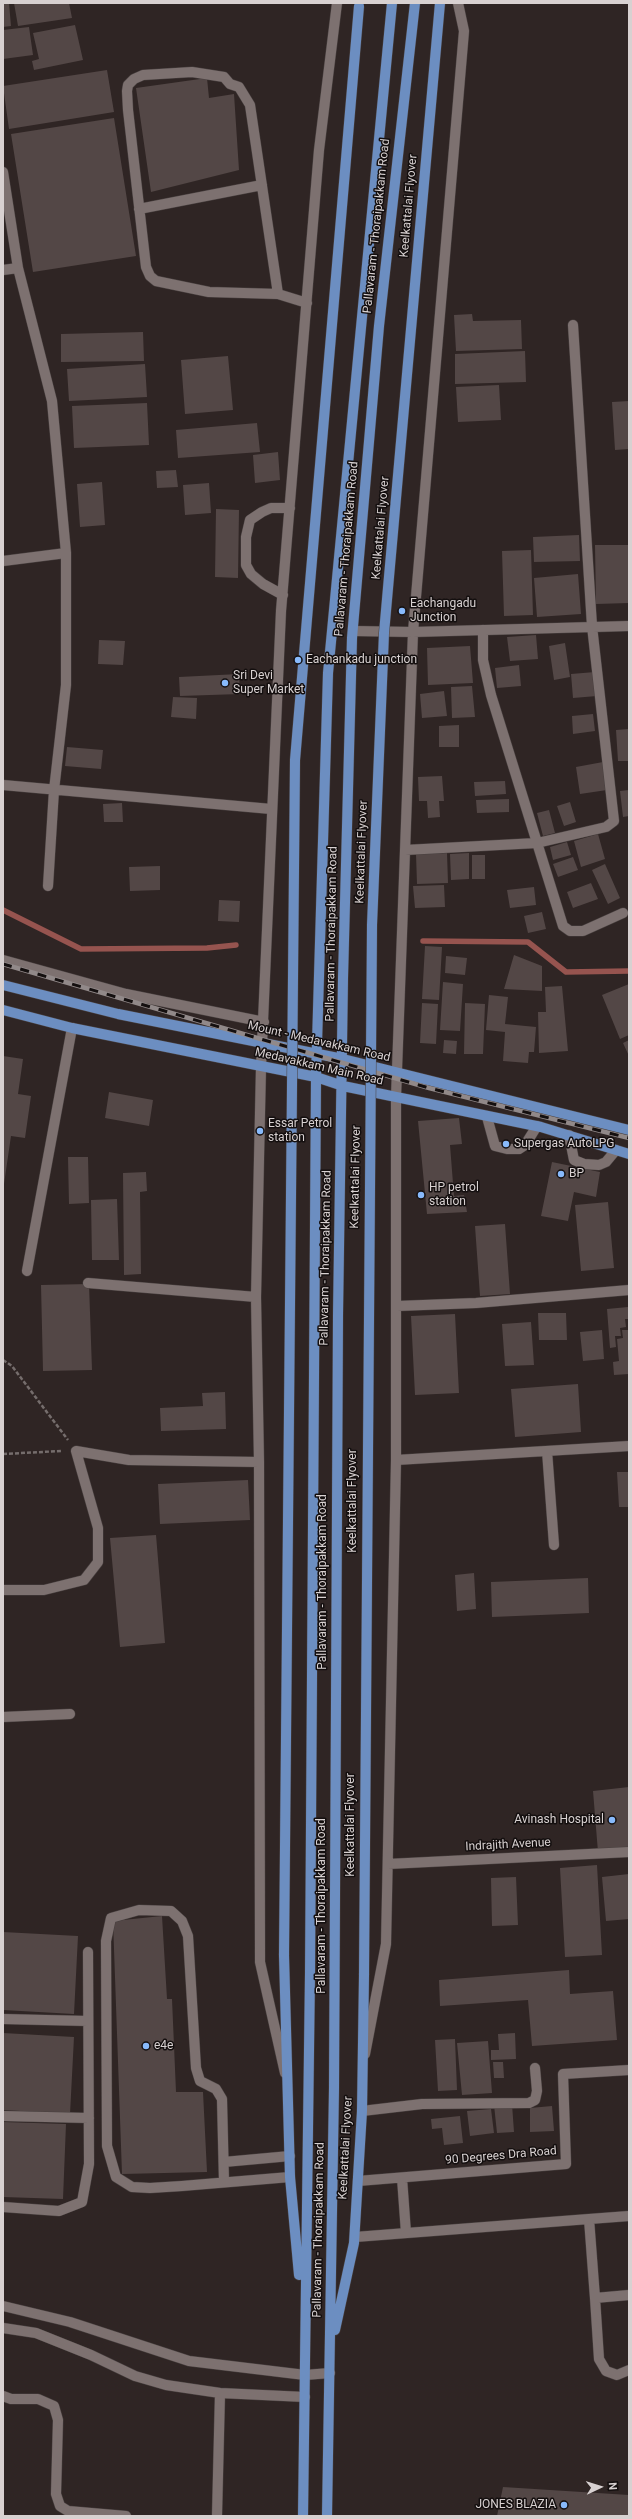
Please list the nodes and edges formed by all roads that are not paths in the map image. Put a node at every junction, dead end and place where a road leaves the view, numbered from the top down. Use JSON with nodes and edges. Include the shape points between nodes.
{"nodes":[{"id":1,"x":337,"y":3,"type":"edge"},
{"id":2,"x":392,"y":3,"type":"edge"},
{"id":3,"x":415,"y":3,"type":"edge"},
{"id":4,"x":440,"y":3,"type":"edge"},
{"id":5,"x":458,"y":3,"type":"edge"},
{"id":6,"x":360,"y":4,"type":"edge"},
{"id":7,"x":3,"y":172,"type":"edge"},
{"id":8,"x":262,"y":185,"type":"junction"},
{"id":9,"x":139,"y":209,"type":"junction"},
{"id":10,"x":18,"y":268,"type":"junction"},
{"id":11,"x":3,"y":270,"type":"edge"},
{"id":12,"x":278,"y":294,"type":"junction"},
{"id":13,"x":307,"y":303,"type":"junction"},
{"id":14,"x":573,"y":325,"type":"dead end"},
{"id":15,"x":290,"y":508,"type":"junction"},
{"id":16,"x":66,"y":553,"type":"junction"},
{"id":17,"x":3,"y":561,"type":"edge"},
{"id":18,"x":283,"y":595,"type":"junction"},
{"id":19,"x":592,"y":626,"type":"junction"},
{"id":20,"x":629,"y":626,"type":"edge"},
{"id":21,"x":483,"y":630,"type":"junction"},
{"id":22,"x":353,"y":631,"type":"junction"},
{"id":23,"x":413,"y":632,"type":"junction"},
{"id":24,"x":3,"y":785,"type":"edge"},
{"id":25,"x":54,"y":790,"type":"junction"},
{"id":26,"x":271,"y":809,"type":"junction"},
{"id":27,"x":536,"y":843,"type":"junction"},
{"id":28,"x":406,"y":850,"type":"junction"},
{"id":29,"x":48,"y":886,"type":"dead end"},
{"id":30,"x":623,"y":914,"type":"dead end"},
{"id":31,"x":3,"y":960,"type":"edge"},
{"id":32,"x":3,"y":985,"type":"edge"},
{"id":33,"x":3,"y":1010,"type":"edge"},
{"id":34,"x":264,"y":1022,"type":"junction"},
{"id":35,"x":72,"y":1028,"type":"junction"},
{"id":36,"x":264,"y":1042,"type":"junction"},
{"id":37,"x":317,"y":1053,"type":"junction"},
{"id":38,"x":343,"y":1059,"type":"junction"},
{"id":39,"x":261,"y":1067,"type":"junction"},
{"id":40,"x":398,"y":1073,"type":"junction"},
{"id":41,"x":316,"y":1077,"type":"junction"},
{"id":42,"x":343,"y":1086,"type":"junction"},
{"id":43,"x":396,"y":1097,"type":"junction"},
{"id":44,"x":487,"y":1116,"type":"junction"},
{"id":45,"x":537,"y":1126,"type":"junction"},
{"id":46,"x":629,"y":1130,"type":"edge"},
{"id":47,"x":569,"y":1136,"type":"junction"},
{"id":48,"x":616,"y":1150,"type":"junction"},
{"id":49,"x":629,"y":1154,"type":"edge"},
{"id":50,"x":27,"y":1271,"type":"dead end"},
{"id":51,"x":88,"y":1283,"type":"dead end"},
{"id":52,"x":629,"y":1290,"type":"edge"},
{"id":53,"x":256,"y":1297,"type":"junction"},
{"id":54,"x":397,"y":1306,"type":"junction"},
{"id":55,"x":629,"y":1446,"type":"edge"},
{"id":56,"x":547,"y":1452,"type":"junction"},
{"id":57,"x":396,"y":1460,"type":"junction"},
{"id":58,"x":259,"y":1462,"type":"junction"},
{"id":59,"x":554,"y":1545,"type":"dead end"},
{"id":60,"x":3,"y":1590,"type":"edge"},
{"id":61,"x":70,"y":1714,"type":"dead end"},
{"id":62,"x":3,"y":1717,"type":"edge"},
{"id":63,"x":629,"y":1852,"type":"edge"},
{"id":64,"x":388,"y":1864,"type":"junction"},
{"id":65,"x":88,"y":1952,"type":"dead end"},
{"id":66,"x":3,"y":2019,"type":"edge"},
{"id":67,"x":88,"y":2021,"type":"junction"},
{"id":68,"x":535,"y":2068,"type":"dead end"},
{"id":69,"x":629,"y":2070,"type":"edge"},
{"id":70,"x":362,"y":2072,"type":"junction"},
{"id":71,"x":287,"y":2085,"type":"junction"},
{"id":72,"x":362,"y":2111,"type":"junction"},
{"id":73,"x":3,"y":2116,"type":"edge"},
{"id":74,"x":89,"y":2118,"type":"junction"},
{"id":75,"x":290,"y":2156,"type":"junction"},
{"id":76,"x":224,"y":2162,"type":"junction"},
{"id":77,"x":290,"y":2177,"type":"junction"},
{"id":78,"x":402,"y":2178,"type":"junction"},
{"id":79,"x":358,"y":2181,"type":"junction"},
{"id":80,"x":224,"y":2182,"type":"junction"},
{"id":81,"x":3,"y":2207,"type":"edge"},
{"id":82,"x":629,"y":2216,"type":"edge"},
{"id":83,"x":590,"y":2219,"type":"junction"},
{"id":84,"x":406,"y":2233,"type":"junction"},
{"id":85,"x":355,"y":2237,"type":"junction"},
{"id":86,"x":629,"y":2296,"type":"edge"},
{"id":87,"x":595,"y":2298,"type":"junction"},
{"id":88,"x":3,"y":2306,"type":"edge"},
{"id":89,"x":304,"y":2321,"type":"junction"},
{"id":90,"x":3,"y":2328,"type":"edge"},
{"id":91,"x":330,"y":2351,"type":"junction"},
{"id":92,"x":629,"y":2370,"type":"edge"},
{"id":93,"x":330,"y":2373,"type":"junction"},
{"id":94,"x":306,"y":2375,"type":"junction"},
{"id":95,"x":220,"y":2393,"type":"junction"},
{"id":96,"x":3,"y":2396,"type":"edge"},
{"id":97,"x":305,"y":2397,"type":"junction"},
{"id":98,"x":126,"y":2516,"type":"edge"},
{"id":99,"x":217,"y":2516,"type":"edge"},
{"id":100,"x":302,"y":2516,"type":"edge"},
{"id":101,"x":327,"y":2516,"type":"edge"}],
"edges":[{"from":1,"to":13,"type":"street","via":[[319,150]]},
{"from":2,"to":37,"type":"main road","name":"Pallavaram - Thoraipakkam Road","via":[[328,673]]},
{"from":3,"to":22,"type":"main road","name":"Pallavaram - Thoraipakkam Road","via":[[379,326]]},
{"from":4,"to":70,"type":"main road","name":"Keelkattalai Flyover","bridge":true,"via":[[384,633],[372,925]]},
{"from":5,"to":23,"type":"street","via":[[464,31]]},
{"from":6,"to":71,"type":"main road","bridge":true,"via":[[295,760],[284,1955]]},
{"from":7,"to":10,"type":"street"},
{"from":8,"to":9,"type":"street"},
{"from":8,"to":9,"type":"street","via":[[250,105],[239,87],[230,84],[224,77],[192,72],[143,76],[134,79],[128,85],[127,91]]},
{"from":8,"to":12,"type":"street"},
{"from":9,"to":12,"type":"street","via":[[146,267],[156,281],[209,292]]},
{"from":10,"to":11,"type":"street"},
{"from":10,"to":16,"type":"street","via":[[52,401]]},
{"from":12,"to":13,"type":"street"},
{"from":13,"to":15,"type":"street"},
{"from":14,"to":19,"type":"street"},
{"from":15,"to":18,"type":"street"},
{"from":15,"to":18,"type":"street","via":[[271,508],[262,512],[250,520],[246,537],[246,565],[251,574]]},
{"from":16,"to":17,"type":"street"},
{"from":16,"to":25,"type":"street","via":[[66,685]]},
{"from":18,"to":26,"type":"street"},
{"from":19,"to":20,"type":"street"},
{"from":19,"to":21,"type":"street"},
{"from":19,"to":27,"type":"street","via":[[614,821],[606,827]]},
{"from":21,"to":23,"type":"street"},
{"from":21,"to":27,"type":"street","via":[[483,660],[491,695]]},
{"from":22,"to":23,"type":"street"},
{"from":22,"to":38,"type":"main road","name":"Pallavaram - Thoraipakkam Road"},
{"from":23,"to":28,"type":"street"},
{"from":24,"to":25,"type":"street"},
{"from":25,"to":26,"type":"street"},
{"from":25,"to":29,"type":"street"},
{"from":26,"to":34,"type":"street"},
{"from":27,"to":28,"type":"street"},
{"from":27,"to":30,"type":"street","via":[[563,926],[570,931],[583,931]]},
{"from":28,"to":40,"type":"street"},
{"from":31,"to":34,"type":"street","via":[[126,994]]},
{"from":32,"to":36,"type":"main road","name":"Mount - Medavakkam Road","via":[[118,1014]]},
{"from":33,"to":35,"type":"main road","name":"Medavakkam Main Road"},
{"from":34,"to":36,"type":"street"},
{"from":35,"to":39,"type":"main road","name":"Medavakkam Main Road"},
{"from":35,"to":50,"type":"street"},
{"from":36,"to":37,"type":"main road","name":"Mount - Medavakkam Road"},
{"from":36,"to":39,"type":"street"},
{"from":37,"to":38,"type":"main road","name":"Mount - Medavakkam Road"},
{"from":37,"to":41,"type":"main road","name":"Pallavaram - Thoraipakkam Road"},
{"from":38,"to":40,"type":"main road","name":"Mount - Medavakkam Road"},
{"from":38,"to":42,"type":"main road","name":"Pallavaram - Thoraipakkam Road"},
{"from":39,"to":41,"type":"main road","name":"Medavakkam Main Road"},
{"from":39,"to":53,"type":"street"},
{"from":40,"to":43,"type":"street"},
{"from":40,"to":46,"type":"main road","name":"Mount - Medavakkam Road"},
{"from":41,"to":42,"type":"main road","name":"Medavakkam Main Road"},
{"from":41,"to":89,"type":"main road","name":"Pallavaram - Thoraipakkam Road","via":[[311,1957]]},
{"from":42,"to":43,"type":"main road","name":"Medavakkam Main Road"},
{"from":42,"to":91,"type":"main road","name":"Pallavaram - Thoraipakkam Road","via":[[338,1315]]},
{"from":43,"to":44,"type":"main road","name":"Medavakkam Main Road"},
{"from":43,"to":54,"type":"street"},
{"from":44,"to":45,"type":"main road","name":"Medavakkam Main Road"},
{"from":44,"to":45,"type":"street","via":[[495,1146],[507,1149],[519,1149],[525,1145]]},
{"from":45,"to":47,"type":"main road","name":"Medavakkam Main Road"},
{"from":47,"to":48,"type":"main road","name":"Medavakkam Main Road"},
{"from":47,"to":48,"type":"street","via":[[574,1160],[584,1164],[599,1165],[606,1162]]},
{"from":48,"to":49,"type":"main road","name":"Medavakkam Main Road"},
{"from":51,"to":53,"type":"street"},
{"from":52,"to":54,"type":"street"},
{"from":53,"to":58,"type":"street"},
{"from":54,"to":57,"type":"street"},
{"from":55,"to":56,"type":"street"},
{"from":56,"to":57,"type":"street"},
{"from":56,"to":59,"type":"street"},
{"from":57,"to":64,"type":"street"},
{"from":58,"to":60,"type":"street","via":[[129,1460],[76,1451],[98,1528],[98,1562],[84,1580],[44,1590]]},
{"from":58,"to":71,"type":"street","via":[[260,1962]]},
{"from":61,"to":62,"type":"street"},
{"from":63,"to":64,"type":"street","name":"Indrajith Avenue"},
{"from":64,"to":70,"type":"street","via":[[386,1944]]},
{"from":65,"to":67,"type":"street"},
{"from":66,"to":67,"type":"street"},
{"from":67,"to":74,"type":"street"},
{"from":68,"to":72,"type":"street","via":[[535,2100],[529,2103],[422,2104]]},
{"from":69,"to":78,"type":"street","name":"90 Degrees Dra Road","via":[[563,2074],[566,2164]]},
{"from":70,"to":72,"type":"main road","name":"Keelkattalai Flyover"},
{"from":71,"to":75,"type":"main road"},
{"from":72,"to":79,"type":"main road","name":"Keelkattalai Flyover"},
{"from":73,"to":74,"type":"street"},
{"from":74,"to":81,"type":"street","via":[[89,2164],[82,2202],[60,2211]]},
{"from":75,"to":76,"type":"street"},
{"from":75,"to":77,"type":"main road"},
{"from":76,"to":80,"type":"street"},
{"from":76,"to":80,"type":"street","via":[[222,2100],[216,2089],[200,2081],[196,2068],[188,1936],[182,1921],[171,1911],[139,1910],[111,1918],[106,1940],[107,2146],[116,2177],[132,2187],[150,2188]]},
{"from":77,"to":80,"type":"street"},
{"from":77,"to":89,"type":"main road"},
{"from":78,"to":79,"type":"street","name":"90 Degrees Dra Road"},
{"from":78,"to":84,"type":"street"},
{"from":79,"to":85,"type":"main road","name":"Keelkattalai Flyover"},
{"from":82,"to":83,"type":"street"},
{"from":83,"to":84,"type":"street"},
{"from":83,"to":87,"type":"street"},
{"from":84,"to":85,"type":"street"},
{"from":85,"to":91,"type":"main road","name":"Keelkattalai Flyover"},
{"from":86,"to":87,"type":"street"},
{"from":87,"to":92,"type":"street","via":[[599,2359],[606,2371],[617,2376]]},
{"from":88,"to":94,"type":"street","via":[[70,2322],[190,2361]]},
{"from":89,"to":94,"type":"main road","name":"Pallavaram - Thoraipakkam Road"},
{"from":90,"to":95,"type":"street","via":[[36,2333],[135,2376],[166,2385]]},
{"from":91,"to":93,"type":"main road","name":"Pallavaram - Thoraipakkam Road"},
{"from":93,"to":94,"type":"street"},
{"from":93,"to":101,"type":"main road","name":"Pallavaram - Thoraipakkam Road"},
{"from":94,"to":97,"type":"main road","name":"Pallavaram - Thoraipakkam Road"},
{"from":95,"to":97,"type":"street"},
{"from":95,"to":99,"type":"street"},
{"from":96,"to":98,"type":"street","via":[[11,2399],[38,2399],[54,2406],[58,2420],[56,2494],[60,2506],[68,2511]]},
{"from":97,"to":100,"type":"main road","name":"Pallavaram - Thoraipakkam Road"}]}
